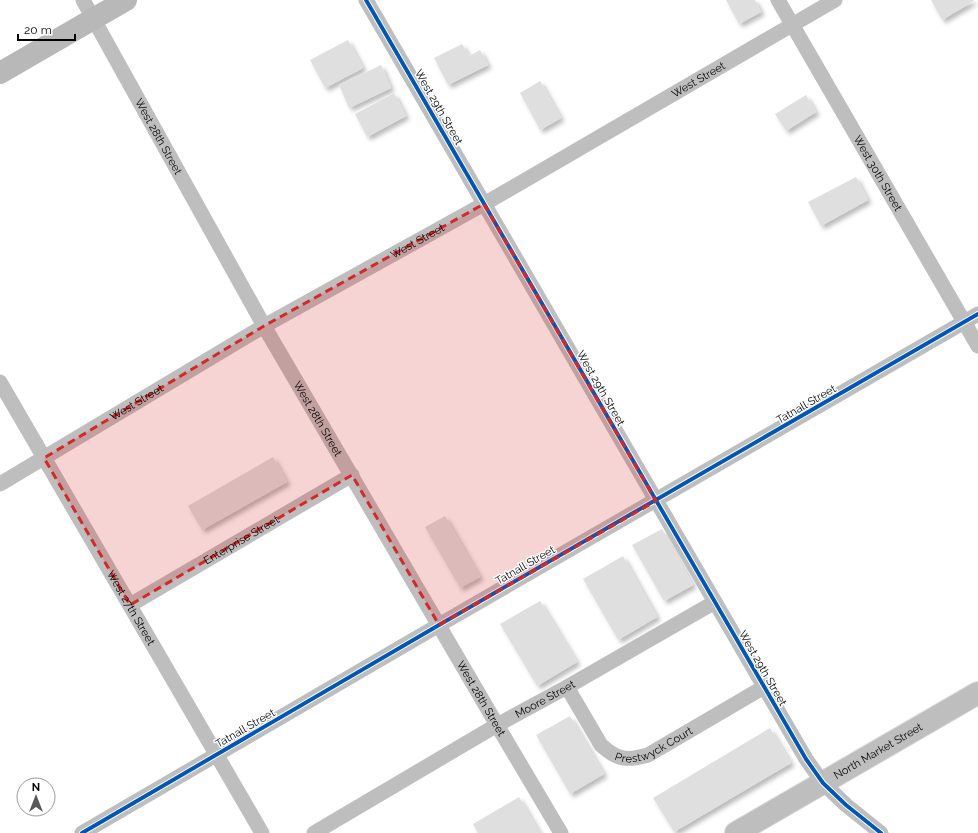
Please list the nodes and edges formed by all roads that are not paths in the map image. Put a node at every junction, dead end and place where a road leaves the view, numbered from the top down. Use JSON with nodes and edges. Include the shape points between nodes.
{"nodes":[{"id":1,"x":83,"y":0,"type":"edge"},
{"id":2,"x":126,"y":0,"type":"edge"},
{"id":3,"x":366,"y":0,"type":"edge"},
{"id":4,"x":778,"y":0,"type":"edge"},
{"id":5,"x":835,"y":0,"type":"edge"},
{"id":6,"x":94,"y":19,"type":"junction"},
{"id":7,"x":792,"y":25,"type":"junction"},
{"id":8,"x":0,"y":73,"type":"edge"},
{"id":9,"x":484,"y":204,"type":"junction"},
{"id":10,"x":978,"y":314,"type":"edge"},
{"id":11,"x":964,"y":322,"type":"junction"},
{"id":12,"x":264,"y":326,"type":"junction"},
{"id":13,"x":978,"y":346,"type":"edge"},
{"id":14,"x":0,"y":382,"type":"edge"},
{"id":15,"x":44,"y":458,"type":"junction"},
{"id":16,"x":352,"y":475,"type":"junction"},
{"id":17,"x":0,"y":484,"type":"edge"},
{"id":18,"x":656,"y":500,"type":"junction"},
{"id":19,"x":715,"y":602,"type":"junction"},
{"id":20,"x":130,"y":605,"type":"junction"},
{"id":21,"x":439,"y":625,"type":"junction"},
{"id":22,"x":567,"y":687,"type":"junction"},
{"id":23,"x":764,"y":687,"type":"junction"},
{"id":24,"x":978,"y":693,"type":"edge"},
{"id":25,"x":497,"y":725,"type":"junction"},
{"id":26,"x":217,"y":755,"type":"junction"},
{"id":27,"x":823,"y":783,"type":"junction"},
{"id":28,"x":82,"y":833,"type":"edge"},
{"id":29,"x":262,"y":833,"type":"edge"},
{"id":30,"x":314,"y":833,"type":"edge"},
{"id":31,"x":561,"y":833,"type":"edge"},
{"id":32,"x":736,"y":833,"type":"edge"},
{"id":33,"x":881,"y":833,"type":"edge"}],
"edges":[{"from":1,"to":6,"type":"street","name":"West 28th Street"},
{"from":2,"to":6,"type":"main road"},
{"from":3,"to":9,"type":"street","name":"West 29th Street"},
{"from":4,"to":7,"type":"street","name":"West 30th Street"},
{"from":5,"to":7,"type":"street","name":"West Street"},
{"from":6,"to":8,"type":"main road"},
{"from":6,"to":12,"type":"street","name":"West 28th Street"},
{"from":7,"to":9,"type":"street","name":"West Street"},
{"from":7,"to":11,"type":"street","name":"West 30th Street"},
{"from":9,"to":12,"type":"street","name":"West Street"},
{"from":9,"to":18,"type":"street","name":"West 29th Street"},
{"from":10,"to":11,"type":"street","name":"Tatnall Street"},
{"from":11,"to":13,"type":"street","name":"West 30th Street"},
{"from":11,"to":18,"type":"street","name":"Tatnall Street"},
{"from":12,"to":15,"type":"street","name":"West Street"},
{"from":12,"to":16,"type":"street","name":"West 28th Street"},
{"from":14,"to":15,"type":"street","name":"West 27th Street"},
{"from":15,"to":17,"type":"street","name":"West Street"},
{"from":15,"to":20,"type":"street","name":"West 27th Street"},
{"from":16,"to":20,"type":"street","name":"Enterprise Street"},
{"from":16,"to":21,"type":"street","name":"West 28th Street"},
{"from":18,"to":19,"type":"street","name":"West 29th Street"},
{"from":18,"to":21,"type":"street","name":"Tatnall Street"},
{"from":19,"to":22,"type":"street","name":"Moore Street"},
{"from":19,"to":23,"type":"street","name":"West 29th Street"},
{"from":20,"to":26,"type":"street","name":"West 27th Street"},
{"from":21,"to":25,"type":"street","name":"West 28th Street"},
{"from":21,"to":26,"type":"street","name":"Tatnall Street"},
{"from":22,"to":23,"type":"street","name":"Prestwyck Court","via":[[601,745],[617,757],[638,758],[648,755]]},
{"from":22,"to":25,"type":"street","name":"Moore Street"},
{"from":23,"to":27,"type":"street","name":"West 29th Street"},
{"from":24,"to":27,"type":"main road","name":"North Market Street"},
{"from":25,"to":30,"type":"street","name":"Moore Street"},
{"from":25,"to":31,"type":"street","name":"West 28th Street"},
{"from":26,"to":28,"type":"street","name":"Tatnall Street"},
{"from":26,"to":29,"type":"street","name":"West 27th Street"},
{"from":27,"to":32,"type":"main road","name":"North Market Street"},
{"from":27,"to":33,"type":"street","name":"West 29th Street"}]}
